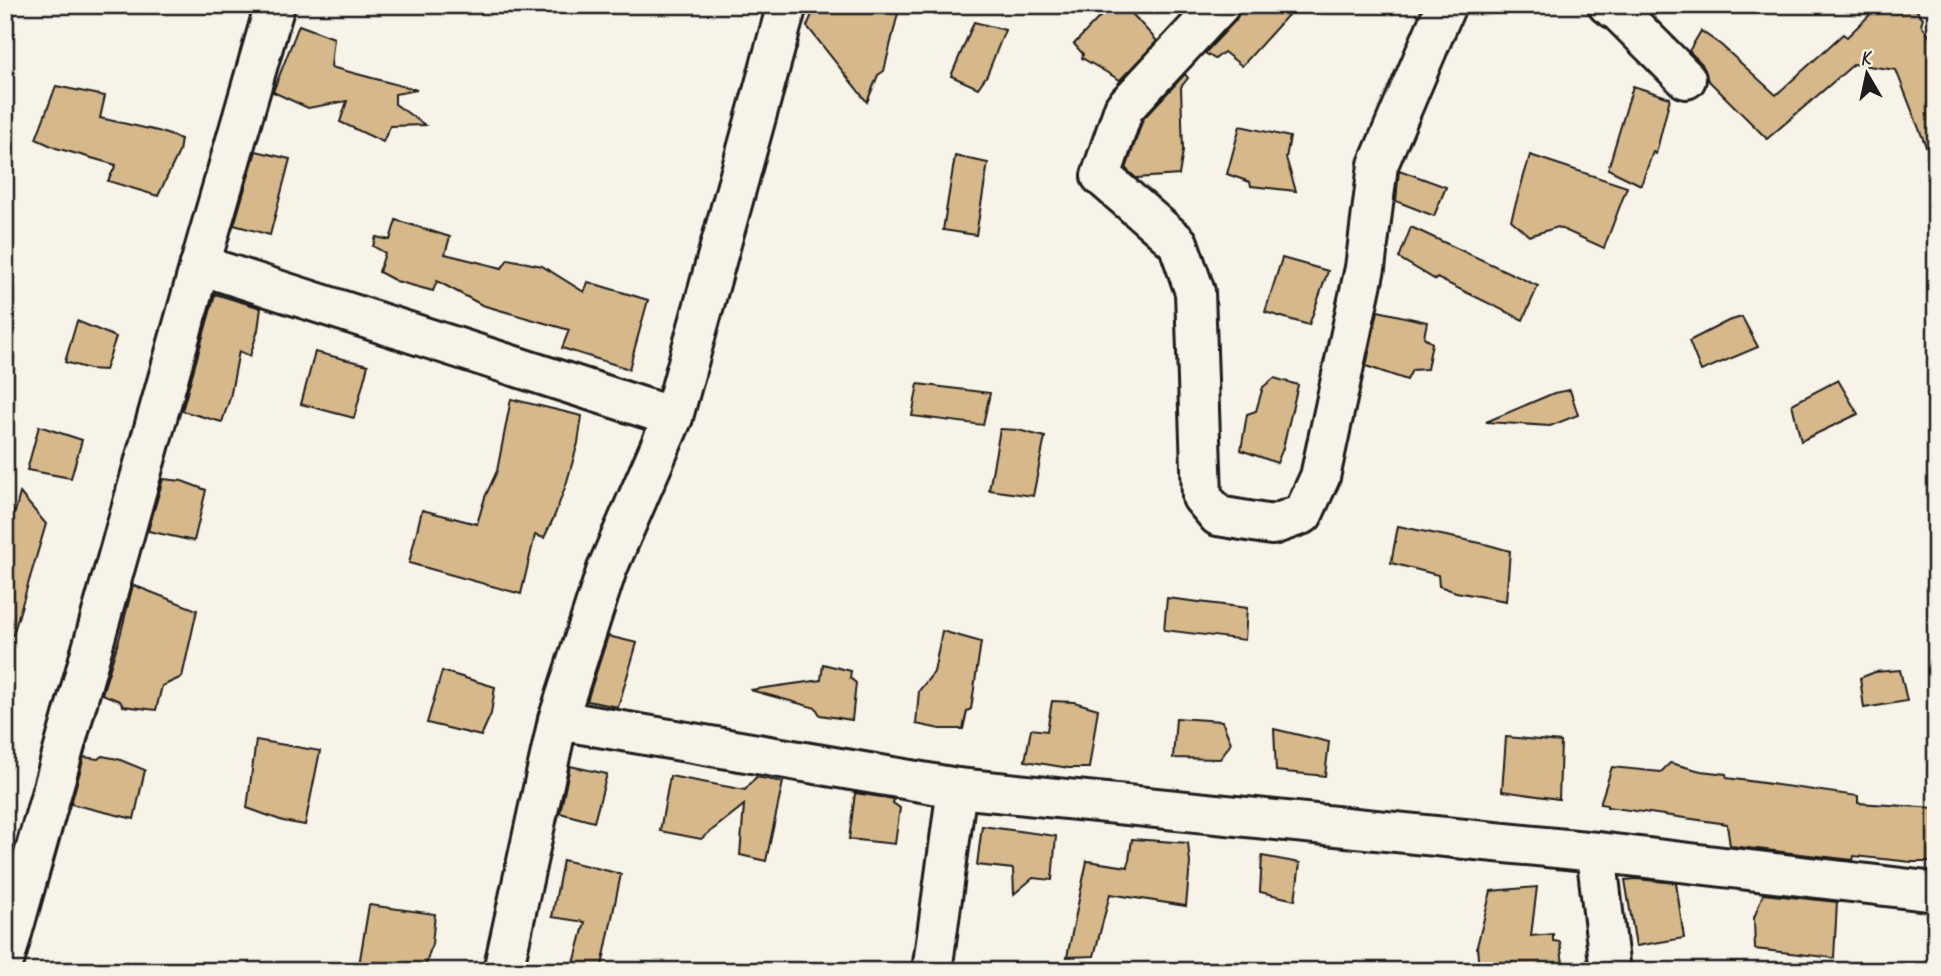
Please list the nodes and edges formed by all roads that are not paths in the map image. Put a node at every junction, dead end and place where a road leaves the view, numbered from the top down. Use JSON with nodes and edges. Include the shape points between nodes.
{"nodes":[{"id":1,"x":275,"y":5,"type":"edge"},
{"id":2,"x":787,"y":5,"type":"edge"},
{"id":3,"x":1220,"y":5,"type":"edge"},
{"id":4,"x":1446,"y":5,"type":"edge"},
{"id":5,"x":1608,"y":5,"type":"edge"},
{"id":6,"x":1686,"y":79,"type":"dead end"},
{"id":7,"x":200,"y":265,"type":"junction"},
{"id":8,"x":673,"y":417,"type":"junction"},
{"id":9,"x":558,"y":720,"type":"junction"},
{"id":10,"x":957,"y":788,"type":"junction"},
{"id":11,"x":1595,"y":852,"type":"junction"},
{"id":12,"x":1936,"y":892,"type":"edge"},
{"id":13,"x":5,"y":958,"type":"edge"},
{"id":14,"x":503,"y":971,"type":"edge"},
{"id":15,"x":932,"y":971,"type":"edge"},
{"id":16,"x":1610,"y":971,"type":"edge"}],
"edges":[{"from":1,"to":7,"type":"street"},
{"from":2,"to":8,"type":"street"},
{"from":3,"to":4,"type":"street","via":[[1124,108],[1101,176],[1178,243],[1195,292],[1202,497],[1218,516],[1272,525],[1303,514],[1320,477],[1366,268],[1378,164]]},
{"from":5,"to":6,"type":"street"},
{"from":7,"to":8,"type":"street"},
{"from":7,"to":13,"type":"street"},
{"from":8,"to":9,"type":"street","via":[[607,569]]},
{"from":9,"to":10,"type":"street"},
{"from":9,"to":14,"type":"street"},
{"from":10,"to":11,"type":"street"},
{"from":10,"to":15,"type":"street"},
{"from":11,"to":12,"type":"street"},
{"from":11,"to":16,"type":"street"}]}
